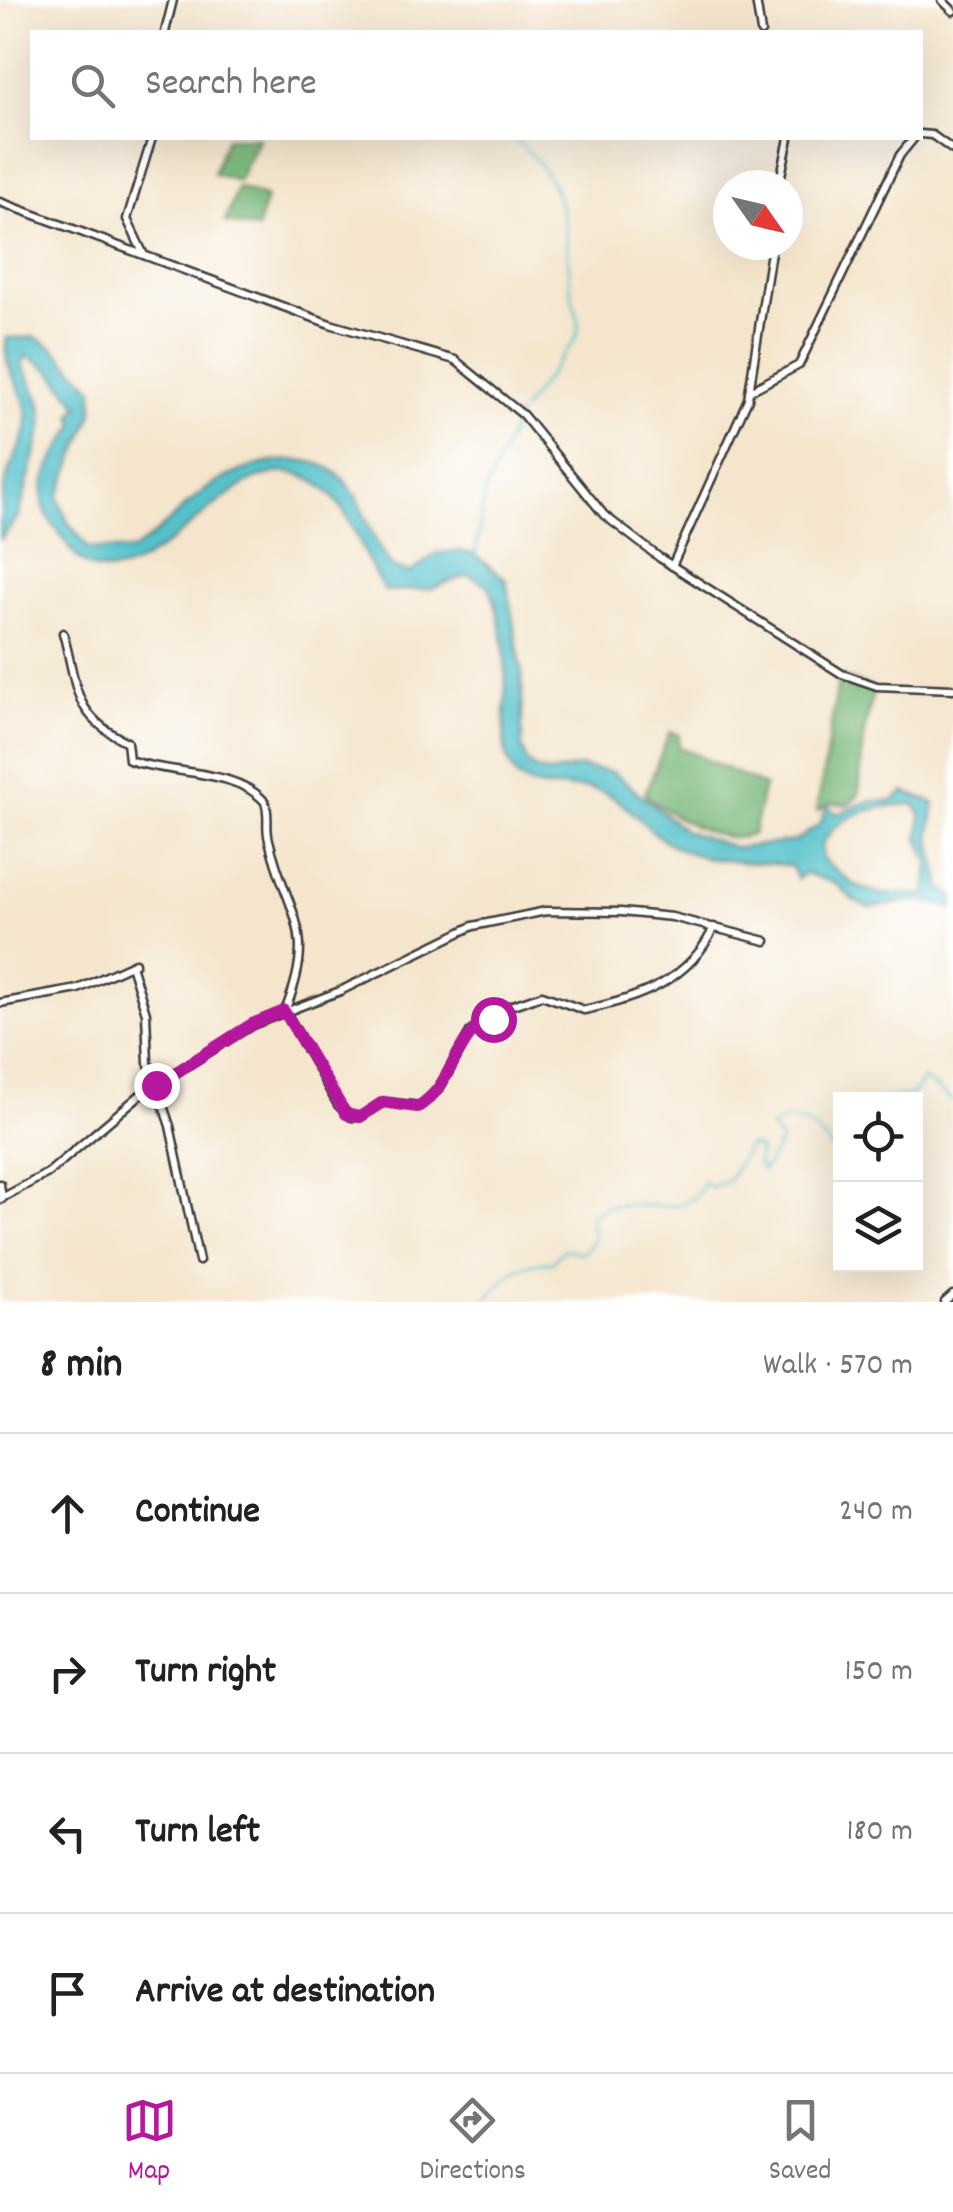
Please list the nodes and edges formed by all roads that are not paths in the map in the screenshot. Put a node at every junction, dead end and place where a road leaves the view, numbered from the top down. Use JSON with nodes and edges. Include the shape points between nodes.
{"nodes":[{"id":1,"x":173,"y":0,"type":"edge"},
{"id":2,"x":756,"y":0,"type":"edge"},
{"id":3,"x":942,"y":0,"type":"edge"},
{"id":4,"x":953,"y":12,"type":"edge"},
{"id":5,"x":166,"y":30,"type":"edge"},
{"id":6,"x":762,"y":30,"type":"edge"},
{"id":7,"x":923,"y":134,"type":"edge"},
{"id":8,"x":151,"y":140,"type":"edge"},
{"id":9,"x":789,"y":140,"type":"edge"},
{"id":10,"x":912,"y":140,"type":"edge"},
{"id":11,"x":953,"y":150,"type":"edge"},
{"id":12,"x":782,"y":170,"type":"edge"},
{"id":13,"x":0,"y":202,"type":"edge"},
{"id":14,"x":144,"y":255,"type":"junction"},
{"id":15,"x":770,"y":260,"type":"edge"},
{"id":16,"x":750,"y":391,"type":"junction"},
{"id":17,"x":672,"y":566,"type":"junction"},
{"id":18,"x":63,"y":633,"type":"dead end"},
{"id":19,"x":953,"y":689,"type":"edge"},
{"id":20,"x":714,"y":927,"type":"junction"},
{"id":21,"x":766,"y":941,"type":"dead end"},
{"id":22,"x":0,"y":1003,"type":"edge"},
{"id":23,"x":284,"y":1011,"type":"junction"},
{"id":24,"x":157,"y":1084,"type":"junction"},
{"id":25,"x":0,"y":1184,"type":"edge"},
{"id":26,"x":1,"y":1199,"type":"edge"},
{"id":27,"x":198,"y":1261,"type":"dead end"},
{"id":28,"x":953,"y":1294,"type":"edge"},
{"id":29,"x":945,"y":1302,"type":"edge"}],
"edges":[{"from":1,"to":5,"type":"street"},
{"from":2,"to":6,"type":"street"},
{"from":3,"to":4,"type":"street"},
{"from":7,"to":11,"type":"street"},
{"from":8,"to":14,"type":"street","via":[[127,220]]},
{"from":9,"to":12,"type":"street"},
{"from":10,"to":16,"type":"street","via":[[799,365]]},
{"from":13,"to":14,"type":"street"},
{"from":14,"to":17,"type":"street","via":[[330,324],[455,360],[523,416],[604,515]]},
{"from":15,"to":16,"type":"street"},
{"from":16,"to":17,"type":"street"},
{"from":17,"to":19,"type":"street","via":[[842,674],[877,686]]},
{"from":18,"to":23,"type":"street","via":[[78,696],[97,727],[126,742],[129,760],[230,781],[265,802],[268,838],[301,940],[301,964]]},
{"from":20,"to":21,"type":"street"},
{"from":20,"to":23,"type":"street","via":[[621,912],[533,913],[473,926],[340,992]]},
{"from":20,"to":23,"type":"street","via":[[658,989],[584,1010],[542,994],[504,1008],[470,1032],[438,1090],[417,1107],[383,1102],[360,1117],[346,1114]]},
{"from":22,"to":24,"type":"street","via":[[78,989],[133,964]]},
{"from":23,"to":24,"type":"street"},
{"from":24,"to":26,"type":"street","via":[[66,1160]]},
{"from":24,"to":27,"type":"street"},
{"from":25,"to":26,"type":"street"},
{"from":28,"to":29,"type":"street"}]}
